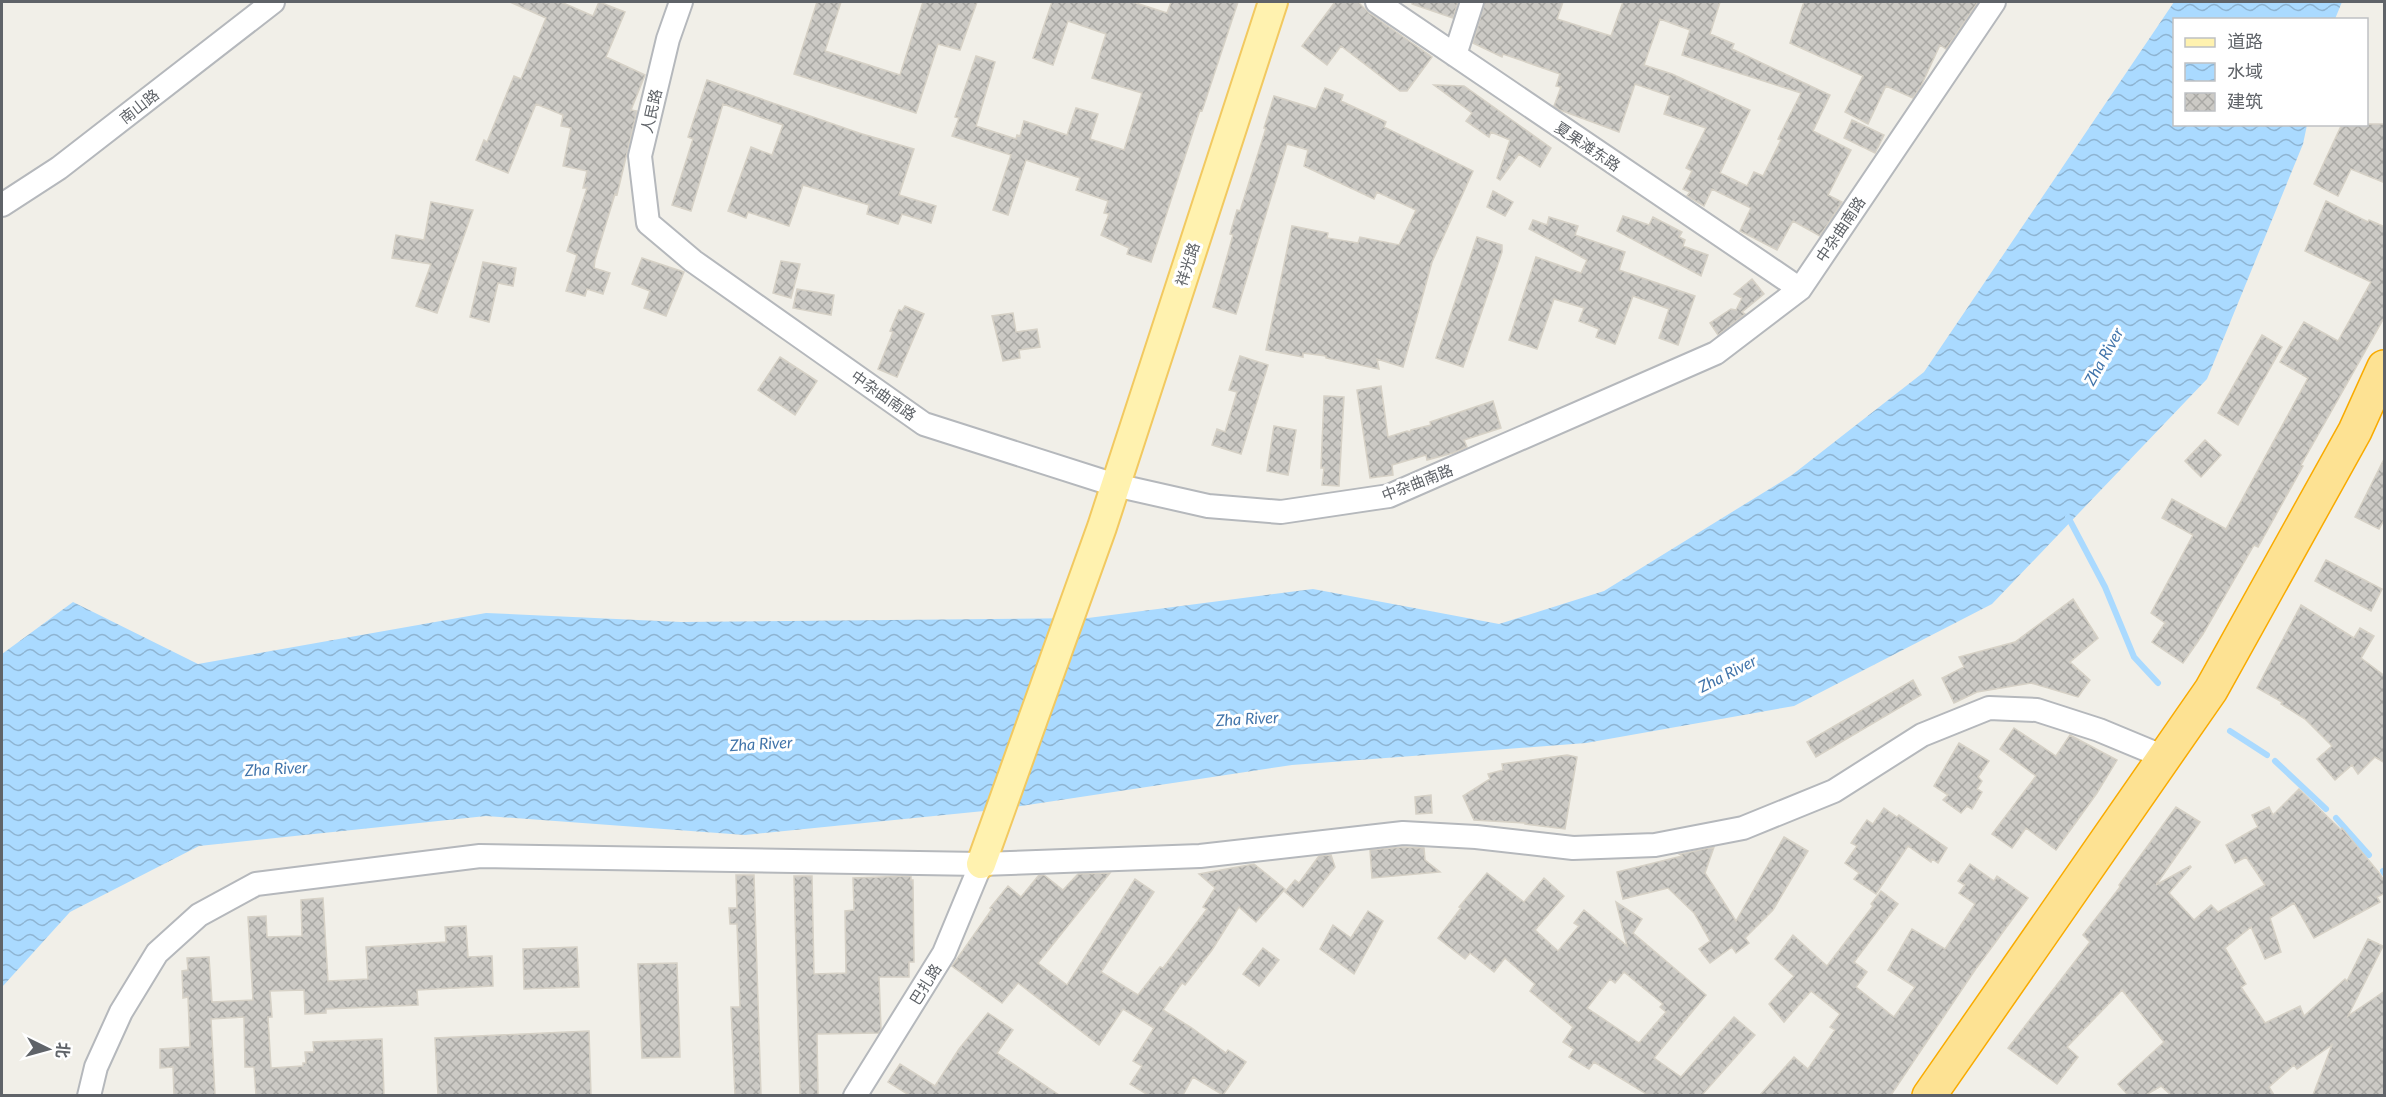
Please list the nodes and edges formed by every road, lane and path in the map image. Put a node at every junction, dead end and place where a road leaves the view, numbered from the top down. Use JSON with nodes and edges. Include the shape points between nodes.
{"nodes":[{"id":1,"x":273,"y":2,"type":"edge"},
{"id":2,"x":681,"y":2,"type":"edge"},
{"id":3,"x":1273,"y":2,"type":"edge"},
{"id":4,"x":1377,"y":2,"type":"edge"},
{"id":5,"x":1473,"y":2,"type":"edge"},
{"id":6,"x":1994,"y":2,"type":"edge"},
{"id":7,"x":1455,"y":55,"type":"junction"},
{"id":8,"x":2,"y":205,"type":"edge"},
{"id":9,"x":648,"y":223,"type":"joint"},
{"id":10,"x":1800,"y":289,"type":"junction"},
{"id":11,"x":2385,"y":367,"type":"edge"},
{"id":12,"x":1115,"y":485,"type":"junction"},
{"id":13,"x":2164,"y":757,"type":"junction"},
{"id":14,"x":981,"y":864,"type":"junction"},
{"id":15,"x":89,"y":1095,"type":"edge"},
{"id":16,"x":855,"y":1095,"type":"edge"},
{"id":17,"x":1929,"y":1095,"type":"edge"}],
"edges":[{"from":1,"to":8,"type":"street","name":"南山路","via":[[59,168]]},
{"from":2,"to":9,"type":"street","name":"人民路","via":[[668,39],[640,156]]},
{"from":3,"to":12,"type":"main road","name":"祥光路"},
{"from":4,"to":7,"type":"street","name":"夏果滩东路"},
{"from":5,"to":7,"type":"street"},
{"from":6,"to":10,"type":"street","name":"中杂曲南路"},
{"from":7,"to":10,"type":"street","name":"夏果滩东路"},
{"from":9,"to":12,"type":"street","name":"中杂曲南路","via":[[693,261],[924,424]]},
{"from":10,"to":12,"type":"street","name":"中杂曲南路","via":[[1716,353],[1389,496],[1281,512],[1208,506]]},
{"from":11,"to":13,"type":"highway","via":[[2355,431],[2211,690]]},
{"from":12,"to":14,"type":"main road","name":"祥光路"},
{"from":13,"to":14,"type":"street","via":[[2037,710],[1989,708],[1922,735],[1834,791],[1743,828],[1655,845],[1573,848],[1403,833],[1200,856]]},
{"from":13,"to":17,"type":"highway"},
{"from":14,"to":15,"type":"street","via":[[480,856],[256,884],[199,915],[157,953],[122,1012],[96,1067]]},
{"from":14,"to":16,"type":"street","name":"巴扎路","via":[[944,953]]}]}
